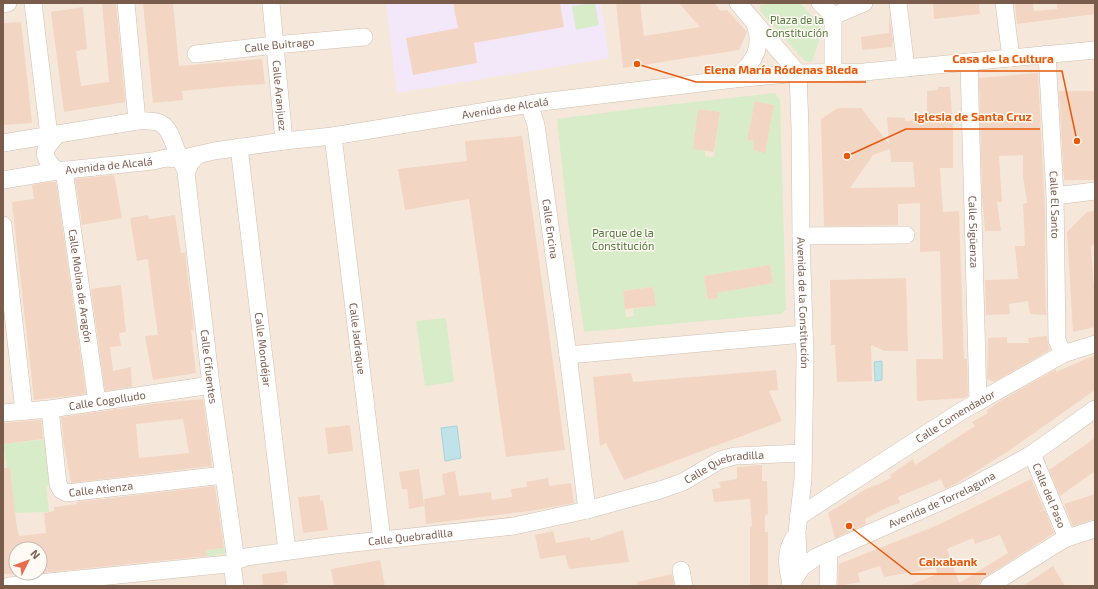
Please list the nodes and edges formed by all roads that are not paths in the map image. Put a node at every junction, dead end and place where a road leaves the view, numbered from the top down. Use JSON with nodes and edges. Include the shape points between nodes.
{"nodes":[{"id":1,"x":8,"y":3,"type":"edge"},
{"id":2,"x":33,"y":3,"type":"edge"},
{"id":3,"x":126,"y":3,"type":"edge"},
{"id":4,"x":271,"y":3,"type":"edge"},
{"id":5,"x":738,"y":3,"type":"edge"},
{"id":6,"x":820,"y":3,"type":"edge"},
{"id":7,"x":864,"y":3,"type":"edge"},
{"id":8,"x":898,"y":3,"type":"edge"},
{"id":9,"x":1004,"y":3,"type":"edge"},
{"id":10,"x":3,"y":4,"type":"edge"},
{"id":11,"x":832,"y":16,"type":"junction"},
{"id":12,"x":755,"y":23,"type":"junction"},
{"id":13,"x":364,"y":37,"type":"dead end"},
{"id":14,"x":275,"y":45,"type":"junction"},
{"id":15,"x":1095,"y":50,"type":"edge"},
{"id":16,"x":196,"y":54,"type":"dead end"},
{"id":17,"x":1047,"y":54,"type":"junction"},
{"id":18,"x":1010,"y":58,"type":"junction"},
{"id":19,"x":969,"y":62,"type":"junction"},
{"id":20,"x":906,"y":68,"type":"junction"},
{"id":21,"x":798,"y":73,"type":"junction"},
{"id":22,"x":833,"y":73,"type":"junction"},
{"id":23,"x":734,"y":79,"type":"junction"},
{"id":24,"x":529,"y":104,"type":"junction"},
{"id":25,"x":137,"y":121,"type":"junction"},
{"id":26,"x":53,"y":136,"type":"junction"},
{"id":27,"x":333,"y":136,"type":"junction"},
{"id":28,"x":284,"y":141,"type":"junction"},
{"id":29,"x":3,"y":142,"type":"edge"},
{"id":30,"x":239,"y":147,"type":"junction"},
{"id":31,"x":214,"y":151,"type":"junction"},
{"id":32,"x":175,"y":154,"type":"junction"},
{"id":33,"x":61,"y":170,"type":"junction"},
{"id":34,"x":3,"y":180,"type":"edge"},
{"id":35,"x":1095,"y":191,"type":"edge"},
{"id":36,"x":1055,"y":196,"type":"junction"},
{"id":37,"x":3,"y":225,"type":"edge"},
{"id":38,"x":906,"y":235,"type":"dead end"},
{"id":39,"x":801,"y":236,"type":"junction"},
{"id":40,"x":804,"y":334,"type":"junction"},
{"id":41,"x":1095,"y":344,"type":"edge"},
{"id":42,"x":1063,"y":354,"type":"junction"},
{"id":43,"x":568,"y":355,"type":"junction"},
{"id":44,"x":211,"y":385,"type":"junction"},
{"id":45,"x":97,"y":402,"type":"junction"},
{"id":46,"x":978,"y":402,"type":"junction"},
{"id":47,"x":50,"y":409,"type":"junction"},
{"id":48,"x":1095,"y":409,"type":"edge"},
{"id":49,"x":24,"y":411,"type":"junction"},
{"id":50,"x":3,"y":413,"type":"edge"},
{"id":51,"x":803,"y":453,"type":"junction"},
{"id":52,"x":1032,"y":454,"type":"junction"},
{"id":53,"x":224,"y":475,"type":"junction"},
{"id":54,"x":802,"y":490,"type":"junction"},
{"id":55,"x":823,"y":502,"type":"junction"},
{"id":56,"x":587,"y":510,"type":"junction"},
{"id":57,"x":798,"y":525,"type":"junction"},
{"id":58,"x":1095,"y":529,"type":"edge"},
{"id":59,"x":1067,"y":538,"type":"junction"},
{"id":60,"x":382,"y":540,"type":"junction"},
{"id":61,"x":287,"y":551,"type":"junction"},
{"id":62,"x":825,"y":553,"type":"junction"},
{"id":63,"x":234,"y":562,"type":"junction"},
{"id":64,"x":802,"y":567,"type":"junction"},
{"id":65,"x":790,"y":584,"type":"edge"},
{"id":66,"x":9,"y":586,"type":"edge"},
{"id":67,"x":235,"y":586,"type":"edge"},
{"id":68,"x":828,"y":586,"type":"edge"},
{"id":69,"x":989,"y":586,"type":"edge"}],
"edges":[{"from":1,"to":10,"type":"street"},
{"from":2,"to":26,"type":"street"},
{"from":3,"to":25,"type":"street"},
{"from":4,"to":14,"type":"street","name":"Calle Aranjuez"},
{"from":5,"to":12,"type":"street"},
{"from":6,"to":11,"type":"street"},
{"from":7,"to":11,"type":"street"},
{"from":8,"to":20,"type":"street"},
{"from":9,"to":18,"type":"street"},
{"from":11,"to":22,"type":"street"},
{"from":12,"to":21,"type":"street"},
{"from":12,"to":23,"type":"street","via":[[759,41],[754,58]]},
{"from":13,"to":14,"type":"street","name":"Calle Buitrago"},
{"from":14,"to":16,"type":"street","name":"Calle Buitrago"},
{"from":14,"to":28,"type":"street","name":"Calle Aranjuez"},
{"from":15,"to":17,"type":"street","name":"Avenida de Alcalá"},
{"from":17,"to":18,"type":"street","name":"Avenida de Alcalá"},
{"from":17,"to":36,"type":"street","name":"Calle El Santo"},
{"from":18,"to":19,"type":"street","name":"Avenida de Alcalá"},
{"from":19,"to":20,"type":"street","name":"Avenida de Alcalá"},
{"from":19,"to":46,"type":"street","name":"Calle Sigüenza"},
{"from":20,"to":22,"type":"street","name":"Avenida de Alcalá"},
{"from":21,"to":22,"type":"street","name":"Avenida de Alcalá"},
{"from":21,"to":23,"type":"street","name":"Avenida de Alcalá"},
{"from":21,"to":39,"type":"street","name":"Avenida de la Constitución"},
{"from":23,"to":24,"type":"street","name":"Avenida de Alcalá"},
{"from":24,"to":27,"type":"street","name":"Avenida de Alcalá"},
{"from":24,"to":43,"type":"street","name":"Calle Encina","via":[[536,125]]},
{"from":25,"to":26,"type":"street","name":"Avenida de Alcalá"},
{"from":25,"to":32,"type":"street","name":"Avenida de Alcalá","via":[[159,122],[170,132]]},
{"from":26,"to":29,"type":"street","name":"Avenida de Alcalá"},
{"from":26,"to":33,"type":"street","via":[[46,147],[46,155],[49,164]]},
{"from":27,"to":28,"type":"street","name":"Avenida de Alcalá"},
{"from":27,"to":60,"type":"street","name":"Calle Jadraque"},
{"from":28,"to":30,"type":"street","name":"Avenida de Alcalá"},
{"from":30,"to":31,"type":"street","name":"Avenida de Alcalá"},
{"from":30,"to":61,"type":"street","name":"Calle Mondéjar"},
{"from":31,"to":32,"type":"street","name":"Avenida de Alcalá","via":[[198,155]]},
{"from":31,"to":32,"type":"street","name":"Avenida de Alcalá","via":[[196,147]]},
{"from":32,"to":33,"type":"street","name":"Avenida de Alcalá","via":[[153,161]]},
{"from":32,"to":44,"type":"street","name":"Calle Cifuentes"},
{"from":33,"to":34,"type":"street","name":"Avenida de Alcalá"},
{"from":33,"to":45,"type":"street","name":"Calle Molina de Aragón"},
{"from":35,"to":36,"type":"street"},
{"from":36,"to":42,"type":"street","name":"Calle El Santo","via":[[1057,340]]},
{"from":37,"to":49,"type":"street"},
{"from":38,"to":39,"type":"street"},
{"from":39,"to":40,"type":"street","name":"Avenida de la Constitución"},
{"from":40,"to":43,"type":"street"},
{"from":40,"to":51,"type":"street","name":"Avenida de la Constitución"},
{"from":41,"to":42,"type":"street","name":"Calle Comendador"},
{"from":42,"to":46,"type":"street","name":"Calle Comendador"},
{"from":43,"to":56,"type":"street","name":"Calle Encina"},
{"from":44,"to":45,"type":"street","name":"Calle Cogolludo"},
{"from":44,"to":53,"type":"street","name":"Calle Cifuentes"},
{"from":45,"to":47,"type":"street","name":"Calle Cogolludo"},
{"from":46,"to":55,"type":"street","name":"Calle Comendador"},
{"from":47,"to":49,"type":"street","name":"Calle Cogolludo"},
{"from":47,"to":53,"type":"street","name":"Calle Atienza","via":[[58,484],[61,490],[67,493]]},
{"from":48,"to":52,"type":"street","name":"Avenida de Torrelaguna"},
{"from":49,"to":50,"type":"street","name":"Calle Cogolludo"},
{"from":51,"to":54,"type":"street","name":"Avenida de la Constitución"},
{"from":51,"to":56,"type":"street","name":"Calle Quebradilla","via":[[735,456],[720,460],[683,482]]},
{"from":52,"to":59,"type":"street","name":"Calle del Paso"},
{"from":52,"to":62,"type":"street","name":"Avenida de Torrelaguna","via":[[962,492]]},
{"from":53,"to":63,"type":"street","name":"Calle Cifuentes"},
{"from":54,"to":55,"type":"street"},
{"from":54,"to":57,"type":"street","name":"Avenida de la Constitución"},
{"from":55,"to":57,"type":"street","name":"Calle Comendador"},
{"from":56,"to":60,"type":"street","name":"Calle Quebradilla","via":[[514,526]]},
{"from":57,"to":62,"type":"street","via":[[802,542],[809,548]]},
{"from":57,"to":64,"type":"street","name":"Avenida de la Constitución","via":[[798,556]]},
{"from":57,"to":65,"type":"street","name":"Avenida de la Constitución","via":[[790,544],[787,566]]},
{"from":58,"to":59,"type":"street"},
{"from":59,"to":69,"type":"street"},
{"from":60,"to":61,"type":"street","name":"Calle Quebradilla"},
{"from":61,"to":63,"type":"street","name":"Calle Quebradilla","via":[[246,557]]},
{"from":62,"to":64,"type":"street","name":"Avenida de Torrelaguna"},
{"from":62,"to":68,"type":"street"},
{"from":63,"to":66,"type":"street","name":"Calle Quebradilla"},
{"from":63,"to":67,"type":"street","name":"Calle Cifuentes"},
{"from":64,"to":65,"type":"street","name":"Avenida de Torrelaguna"}]}
